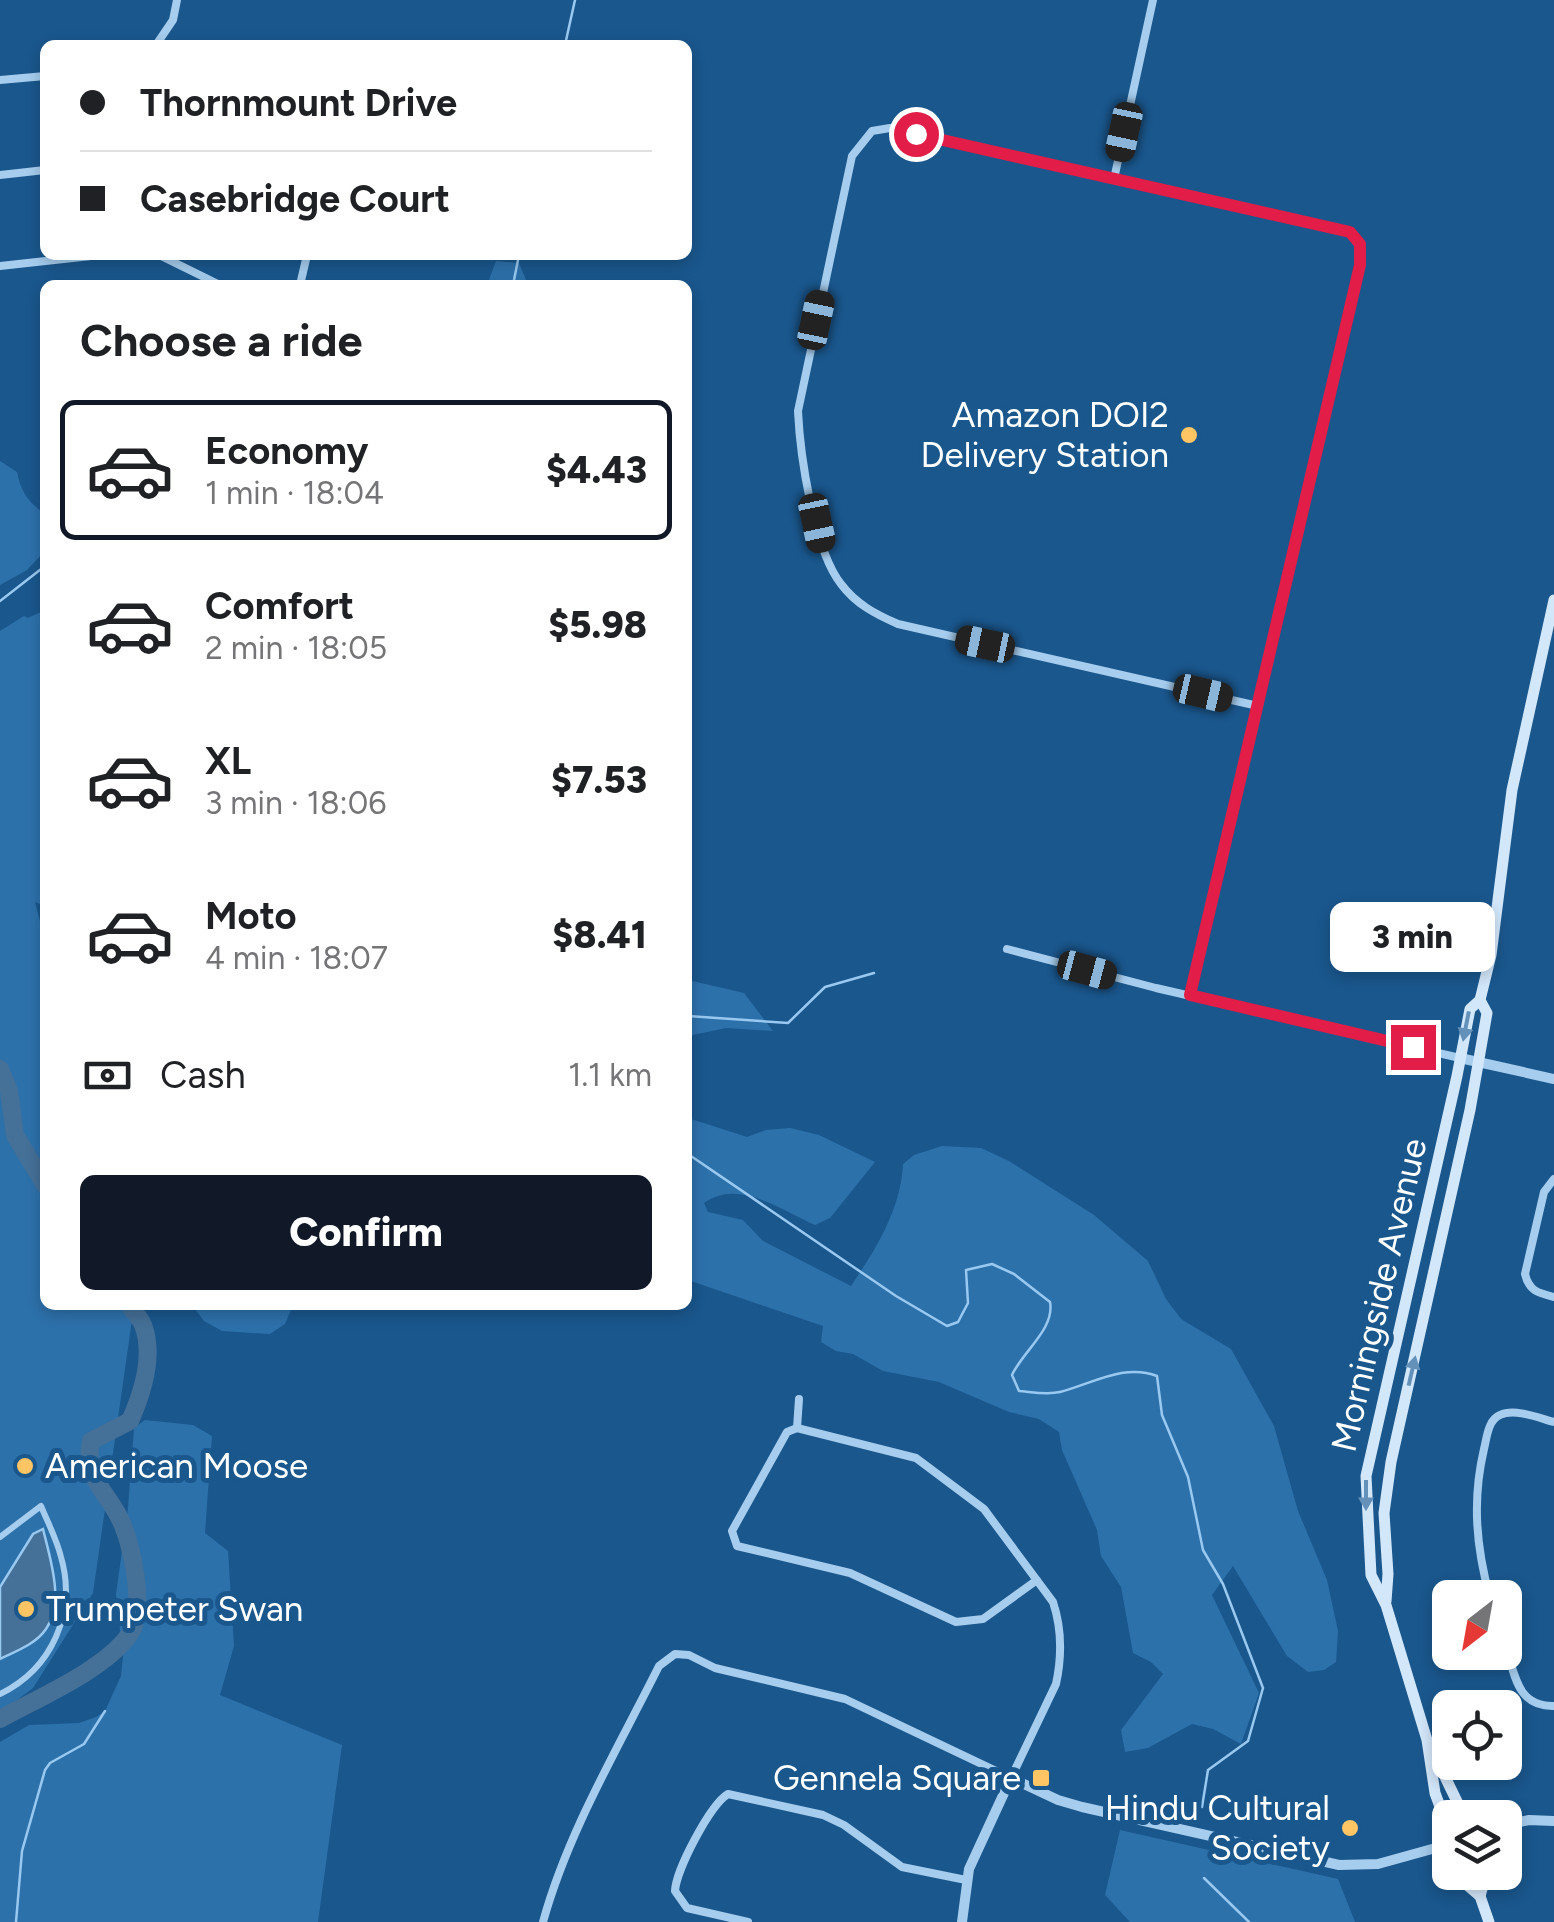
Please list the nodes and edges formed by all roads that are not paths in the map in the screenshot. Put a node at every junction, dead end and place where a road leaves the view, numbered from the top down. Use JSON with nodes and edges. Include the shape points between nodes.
{"nodes":[{"id":1,"x":178,"y":0,"type":"edge"},
{"id":2,"x":1153,"y":0,"type":"edge"},
{"id":3,"x":159,"y":40,"type":"edge"},
{"id":4,"x":40,"y":76,"type":"edge"},
{"id":5,"x":0,"y":80,"type":"edge"},
{"id":6,"x":40,"y":170,"type":"edge"},
{"id":7,"x":0,"y":174,"type":"edge"},
{"id":8,"x":1114,"y":179,"type":"junction"},
{"id":9,"x":55,"y":260,"type":"edge"},
{"id":10,"x":169,"y":260,"type":"edge"},
{"id":11,"x":0,"y":266,"type":"edge"},
{"id":12,"x":210,"y":280,"type":"edge"},
{"id":13,"x":1554,"y":600,"type":"edge"},
{"id":14,"x":1258,"y":706,"type":"junction"},
{"id":15,"x":1007,"y":948,"type":"dead end"},
{"id":16,"x":1190,"y":995,"type":"junction"},
{"id":17,"x":1480,"y":1000,"type":"junction"},
{"id":18,"x":1460,"y":1058,"type":"junction"},
{"id":19,"x":1479,"y":1062,"type":"junction"},
{"id":20,"x":1554,"y":1079,"type":"edge"},
{"id":21,"x":1554,"y":1179,"type":"edge"},
{"id":22,"x":1554,"y":1296,"type":"edge"},
{"id":23,"x":799,"y":1399,"type":"dead end"},
{"id":24,"x":1554,"y":1422,"type":"edge"},
{"id":25,"x":797,"y":1428,"type":"junction"},
{"id":26,"x":0,"y":1537,"type":"edge"},
{"id":27,"x":1036,"y":1580,"type":"junction"},
{"id":28,"x":1487,"y":1580,"type":"edge"},
{"id":29,"x":1386,"y":1606,"type":"junction"},
{"id":30,"x":1515,"y":1670,"type":"edge"},
{"id":31,"x":0,"y":1694,"type":"edge"},
{"id":32,"x":1554,"y":1706,"type":"edge"},
{"id":33,"x":1427,"y":1740,"type":"junction"},
{"id":34,"x":1012,"y":1778,"type":"junction"},
{"id":35,"x":1438,"y":1800,"type":"edge"},
{"id":36,"x":1456,"y":1800,"type":"edge"},
{"id":37,"x":1522,"y":1821,"type":"edge"},
{"id":38,"x":1554,"y":1821,"type":"edge"},
{"id":39,"x":1432,"y":1849,"type":"edge"},
{"id":40,"x":966,"y":1880,"type":"junction"},
{"id":41,"x":1473,"y":1890,"type":"edge"},
{"id":42,"x":1482,"y":1890,"type":"edge"},
{"id":43,"x":1480,"y":1896,"type":"junction"},
{"id":44,"x":543,"y":1922,"type":"edge"},
{"id":45,"x":748,"y":1922,"type":"edge"},
{"id":46,"x":962,"y":1922,"type":"edge"},
{"id":47,"x":1489,"y":1922,"type":"edge"}],
"edges":[{"from":1,"to":3,"type":"street"},
{"from":2,"to":8,"type":"street"},
{"from":4,"to":5,"type":"street"},
{"from":6,"to":7,"type":"street"},
{"from":8,"to":14,"type":"street","via":[[1350,232],[1360,244]]},
{"from":8,"to":14,"type":"street","via":[[890,128],[859,144],[798,411],[822,550],[856,600],[898,624]]},
{"from":9,"to":11,"type":"street"},
{"from":10,"to":12,"type":"street"},
{"from":13,"to":17,"type":"main road","name":"Morningside Avenue","via":[[1512,790]]},
{"from":14,"to":16,"type":"street"},
{"from":15,"to":16,"type":"street"},
{"from":16,"to":18,"type":"street"},
{"from":17,"to":18,"type":"main road","name":"Morningside Avenue","one_way":true,"via":[[1470,1009]]},
{"from":17,"to":19,"type":"main road","name":"Morningside Avenue","via":[[1486,1013]]},
{"from":18,"to":19,"type":"street"},
{"from":18,"to":29,"type":"main road","name":"Morningside Avenue","one_way":true,"via":[[1366,1476],[1370,1575]]},
{"from":19,"to":20,"type":"street"},
{"from":29,"to":19,"type":"main road","name":"Morningside Avenue","one_way":true,"via":[[1384,1514],[1391,1462]]},
{"from":21,"to":22,"type":"street","via":[[1544,1192],[1525,1274],[1537,1292]]},
{"from":23,"to":25,"type":"street"},
{"from":24,"to":28,"type":"street","via":[[1505,1413],[1490,1426],[1475,1518]]},
{"from":25,"to":27,"type":"street","via":[[916,1458],[932,1468],[984,1509]]},
{"from":25,"to":27,"type":"street","via":[[782,1436],[734,1526],[737,1546],[850,1573],[956,1622],[983,1619]]},
{"from":26,"to":31,"type":"street","via":[[41,1506],[62,1559],[66,1616],[46,1657]]},
{"from":27,"to":34,"type":"street","via":[[1059,1620],[1059,1670]]},
{"from":29,"to":33,"type":"main road","name":"Morningside Avenue"},
{"from":30,"to":32,"type":"street","via":[[1525,1698]]},
{"from":33,"to":35,"type":"main road","name":"Morningside Avenue"},
{"from":33,"to":36,"type":"main road","name":"Morningside Avenue"},
{"from":34,"to":39,"type":"street","via":[[1082,1807],[1339,1865],[1378,1864]]},
{"from":34,"to":40,"type":"street"},
{"from":34,"to":44,"type":"street","via":[[856,1704],[675,1654],[659,1666],[578,1826]]},
{"from":37,"to":38,"type":"street"},
{"from":40,"to":45,"type":"street","via":[[902,1867],[823,1816],[728,1794],[717,1802],[675,1891],[687,1908]]},
{"from":40,"to":46,"type":"street"},
{"from":41,"to":43,"type":"main road"},
{"from":42,"to":43,"type":"main road"},
{"from":43,"to":47,"type":"main road"}]}
